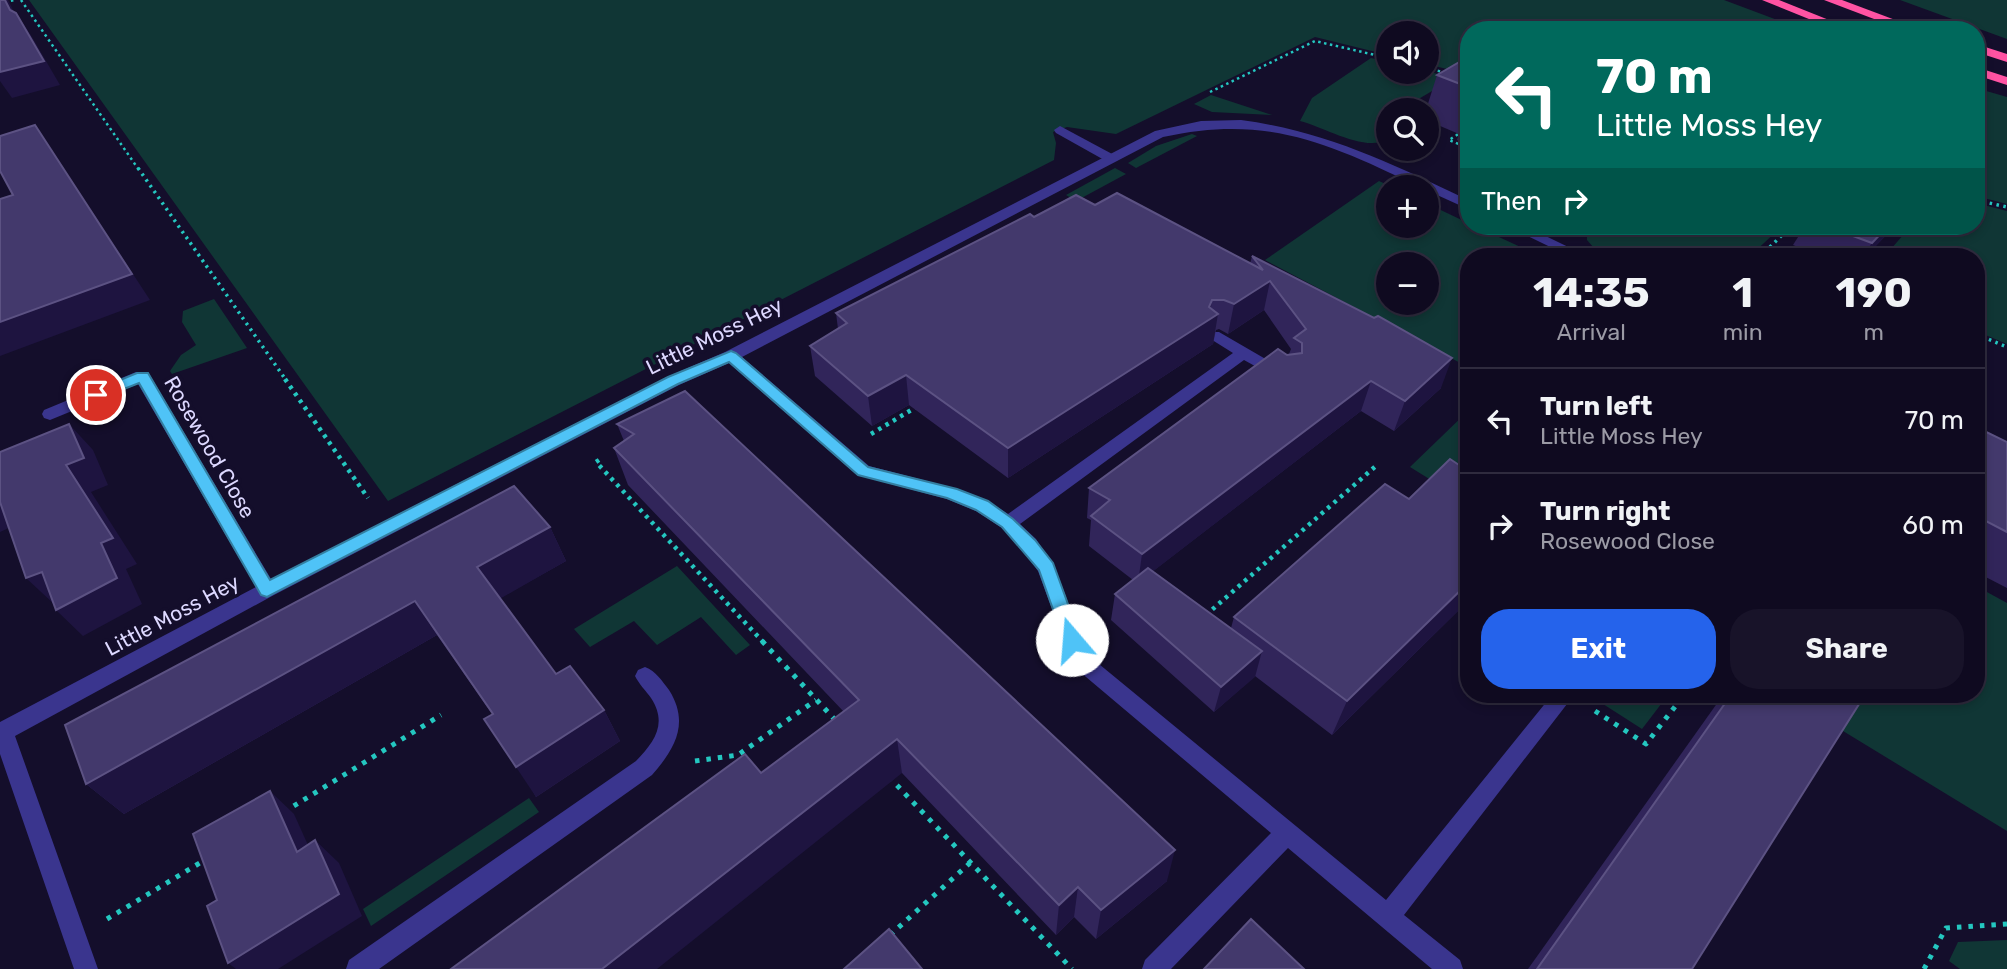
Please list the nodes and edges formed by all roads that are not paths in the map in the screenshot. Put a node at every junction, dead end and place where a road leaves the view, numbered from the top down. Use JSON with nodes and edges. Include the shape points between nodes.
{"nodes":[{"id":1,"x":1768,"y":0,"type":"edge"},
{"id":2,"x":1830,"y":0,"type":"edge"},
{"id":3,"x":1825,"y":21,"type":"edge"},
{"id":4,"x":1890,"y":21,"type":"edge"},
{"id":5,"x":1985,"y":51,"type":"edge"},
{"id":6,"x":2007,"y":58,"type":"edge"},
{"id":7,"x":1985,"y":74,"type":"edge"},
{"id":8,"x":2007,"y":81,"type":"edge"},
{"id":9,"x":1060,"y":130,"type":"dead end"},
{"id":10,"x":1110,"y":158,"type":"junction"},
{"id":11,"x":1460,"y":201,"type":"edge"},
{"id":12,"x":1534,"y":235,"type":"edge"},
{"id":13,"x":1562,"y":248,"type":"edge"},
{"id":14,"x":1214,"y":335,"type":"edge"},
{"id":15,"x":1244,"y":352,"type":"junction"},
{"id":16,"x":731,"y":356,"type":"junction"},
{"id":17,"x":1286,"y":378,"type":"edge"},
{"id":18,"x":50,"y":414,"type":"dead end"},
{"id":19,"x":1007,"y":523,"type":"junction"},
{"id":20,"x":267,"y":590,"type":"junction"},
{"id":21,"x":645,"y":676,"type":"dead end"},
{"id":22,"x":1558,"y":703,"type":"edge"},
{"id":23,"x":1,"y":732,"type":"edge"},
{"id":24,"x":1287,"y":833,"type":"junction"},
{"id":25,"x":1390,"y":915,"type":"junction"},
{"id":26,"x":86,"y":969,"type":"edge"},
{"id":27,"x":358,"y":969,"type":"edge"},
{"id":28,"x":1154,"y":969,"type":"edge"},
{"id":29,"x":1451,"y":969,"type":"edge"}],
"edges":[{"from":1,"to":3,"type":"highway"},
{"from":2,"to":4,"type":"highway"},
{"from":5,"to":6,"type":"highway"},
{"from":7,"to":8,"type":"highway"},
{"from":9,"to":10,"type":"street"},
{"from":10,"to":11,"type":"street","name":"Little Moss Hey","via":[[1176,128],[1207,123],[1264,124],[1311,135]]},
{"from":10,"to":16,"type":"street","name":"Little Moss Hey"},
{"from":12,"to":13,"type":"street"},
{"from":14,"to":15,"type":"street"},
{"from":15,"to":17,"type":"street"},
{"from":15,"to":19,"type":"street"},
{"from":16,"to":19,"type":"street","via":[[863,471],[951,494],[982,506]]},
{"from":16,"to":20,"type":"street","name":"Little Moss Hey","via":[[673,381]]},
{"from":18,"to":20,"type":"street","name":"Rosewood Close","via":[[142,376]]},
{"from":19,"to":24,"type":"street","via":[[1046,568],[1080,660]]},
{"from":20,"to":23,"type":"street","name":"Little Moss Hey"},
{"from":21,"to":27,"type":"street","via":[[670,710],[670,728],[663,748],[644,768]]},
{"from":22,"to":25,"type":"street"},
{"from":23,"to":26,"type":"street"},
{"from":24,"to":25,"type":"street"},
{"from":24,"to":28,"type":"street"},
{"from":25,"to":29,"type":"street"}]}
